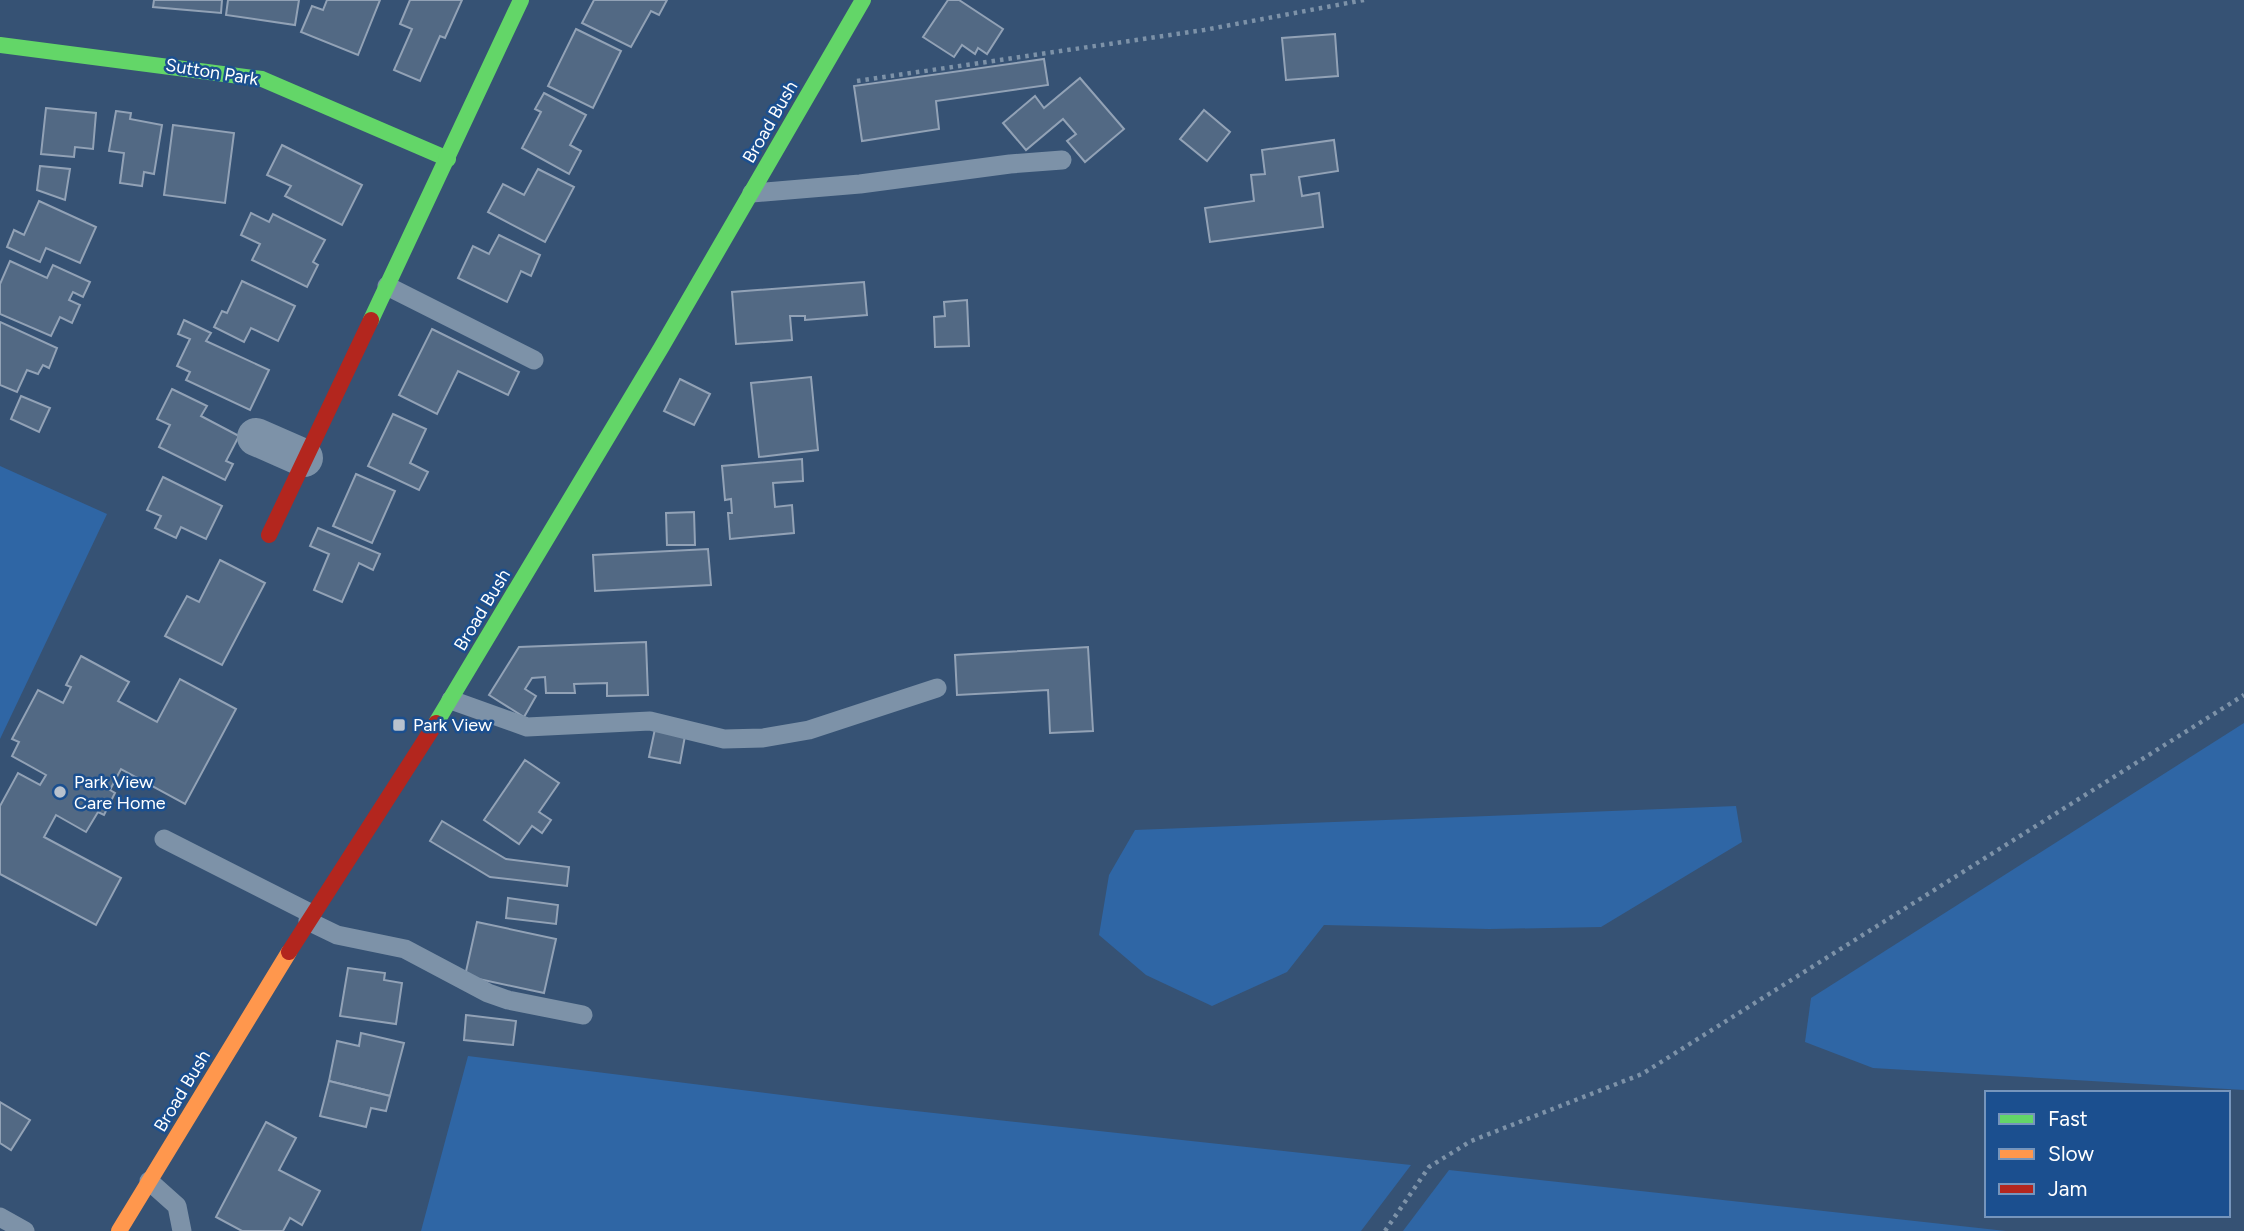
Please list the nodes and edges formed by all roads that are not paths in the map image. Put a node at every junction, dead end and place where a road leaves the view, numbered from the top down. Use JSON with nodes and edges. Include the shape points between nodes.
{"nodes":[{"id":1,"x":520,"y":0,"type":"edge"},
{"id":2,"x":863,"y":0,"type":"edge"},
{"id":3,"x":1,"y":51,"type":"edge"},
{"id":4,"x":449,"y":159,"type":"junction"},
{"id":5,"x":1062,"y":160,"type":"dead end"},
{"id":6,"x":752,"y":193,"type":"junction"},
{"id":7,"x":387,"y":286,"type":"junction"},
{"id":8,"x":534,"y":360,"type":"dead end"},
{"id":9,"x":256,"y":437,"type":"dead end"},
{"id":10,"x":304,"y":458,"type":"junction"},
{"id":11,"x":269,"y":535,"type":"dead end"},
{"id":12,"x":937,"y":688,"type":"dead end"},
{"id":13,"x":451,"y":700,"type":"junction"},
{"id":14,"x":164,"y":839,"type":"dead end"},
{"id":15,"x":310,"y":917,"type":"junction"},
{"id":16,"x":583,"y":1015,"type":"dead end"},
{"id":17,"x":149,"y":1181,"type":"junction"},
{"id":18,"x":0,"y":1217,"type":"edge"},
{"id":19,"x":25,"y":1231,"type":"edge"},
{"id":20,"x":119,"y":1231,"type":"edge"},
{"id":21,"x":182,"y":1231,"type":"edge"}],
"edges":[{"from":1,"to":4,"type":"main road"},
{"from":2,"to":6,"type":"main road","name":"Broad Bush"},
{"from":3,"to":4,"type":"main road","name":"Sutton Park","via":[[262,79]]},
{"from":4,"to":7,"type":"main road"},
{"from":5,"to":6,"type":"lane"},
{"from":6,"to":13,"type":"main road","name":"Broad Bush"},
{"from":7,"to":8,"type":"lane"},
{"from":7,"to":10,"type":"main road"},
{"from":9,"to":10,"type":"street"},
{"from":10,"to":11,"type":"main road"},
{"from":12,"to":13,"type":"lane","via":[[809,730],[762,738],[724,738],[650,721],[527,727]]},
{"from":13,"to":15,"type":"main road","name":"Broad Bush"},
{"from":14,"to":15,"type":"lane"},
{"from":15,"to":16,"type":"lane","via":[[337,935],[405,949],[498,997]]},
{"from":15,"to":17,"type":"main road","name":"Broad Bush"},
{"from":17,"to":20,"type":"main road","name":"Broad Bush"},
{"from":17,"to":21,"type":"lane","via":[[177,1206]]},
{"from":18,"to":19,"type":"lane"}]}
